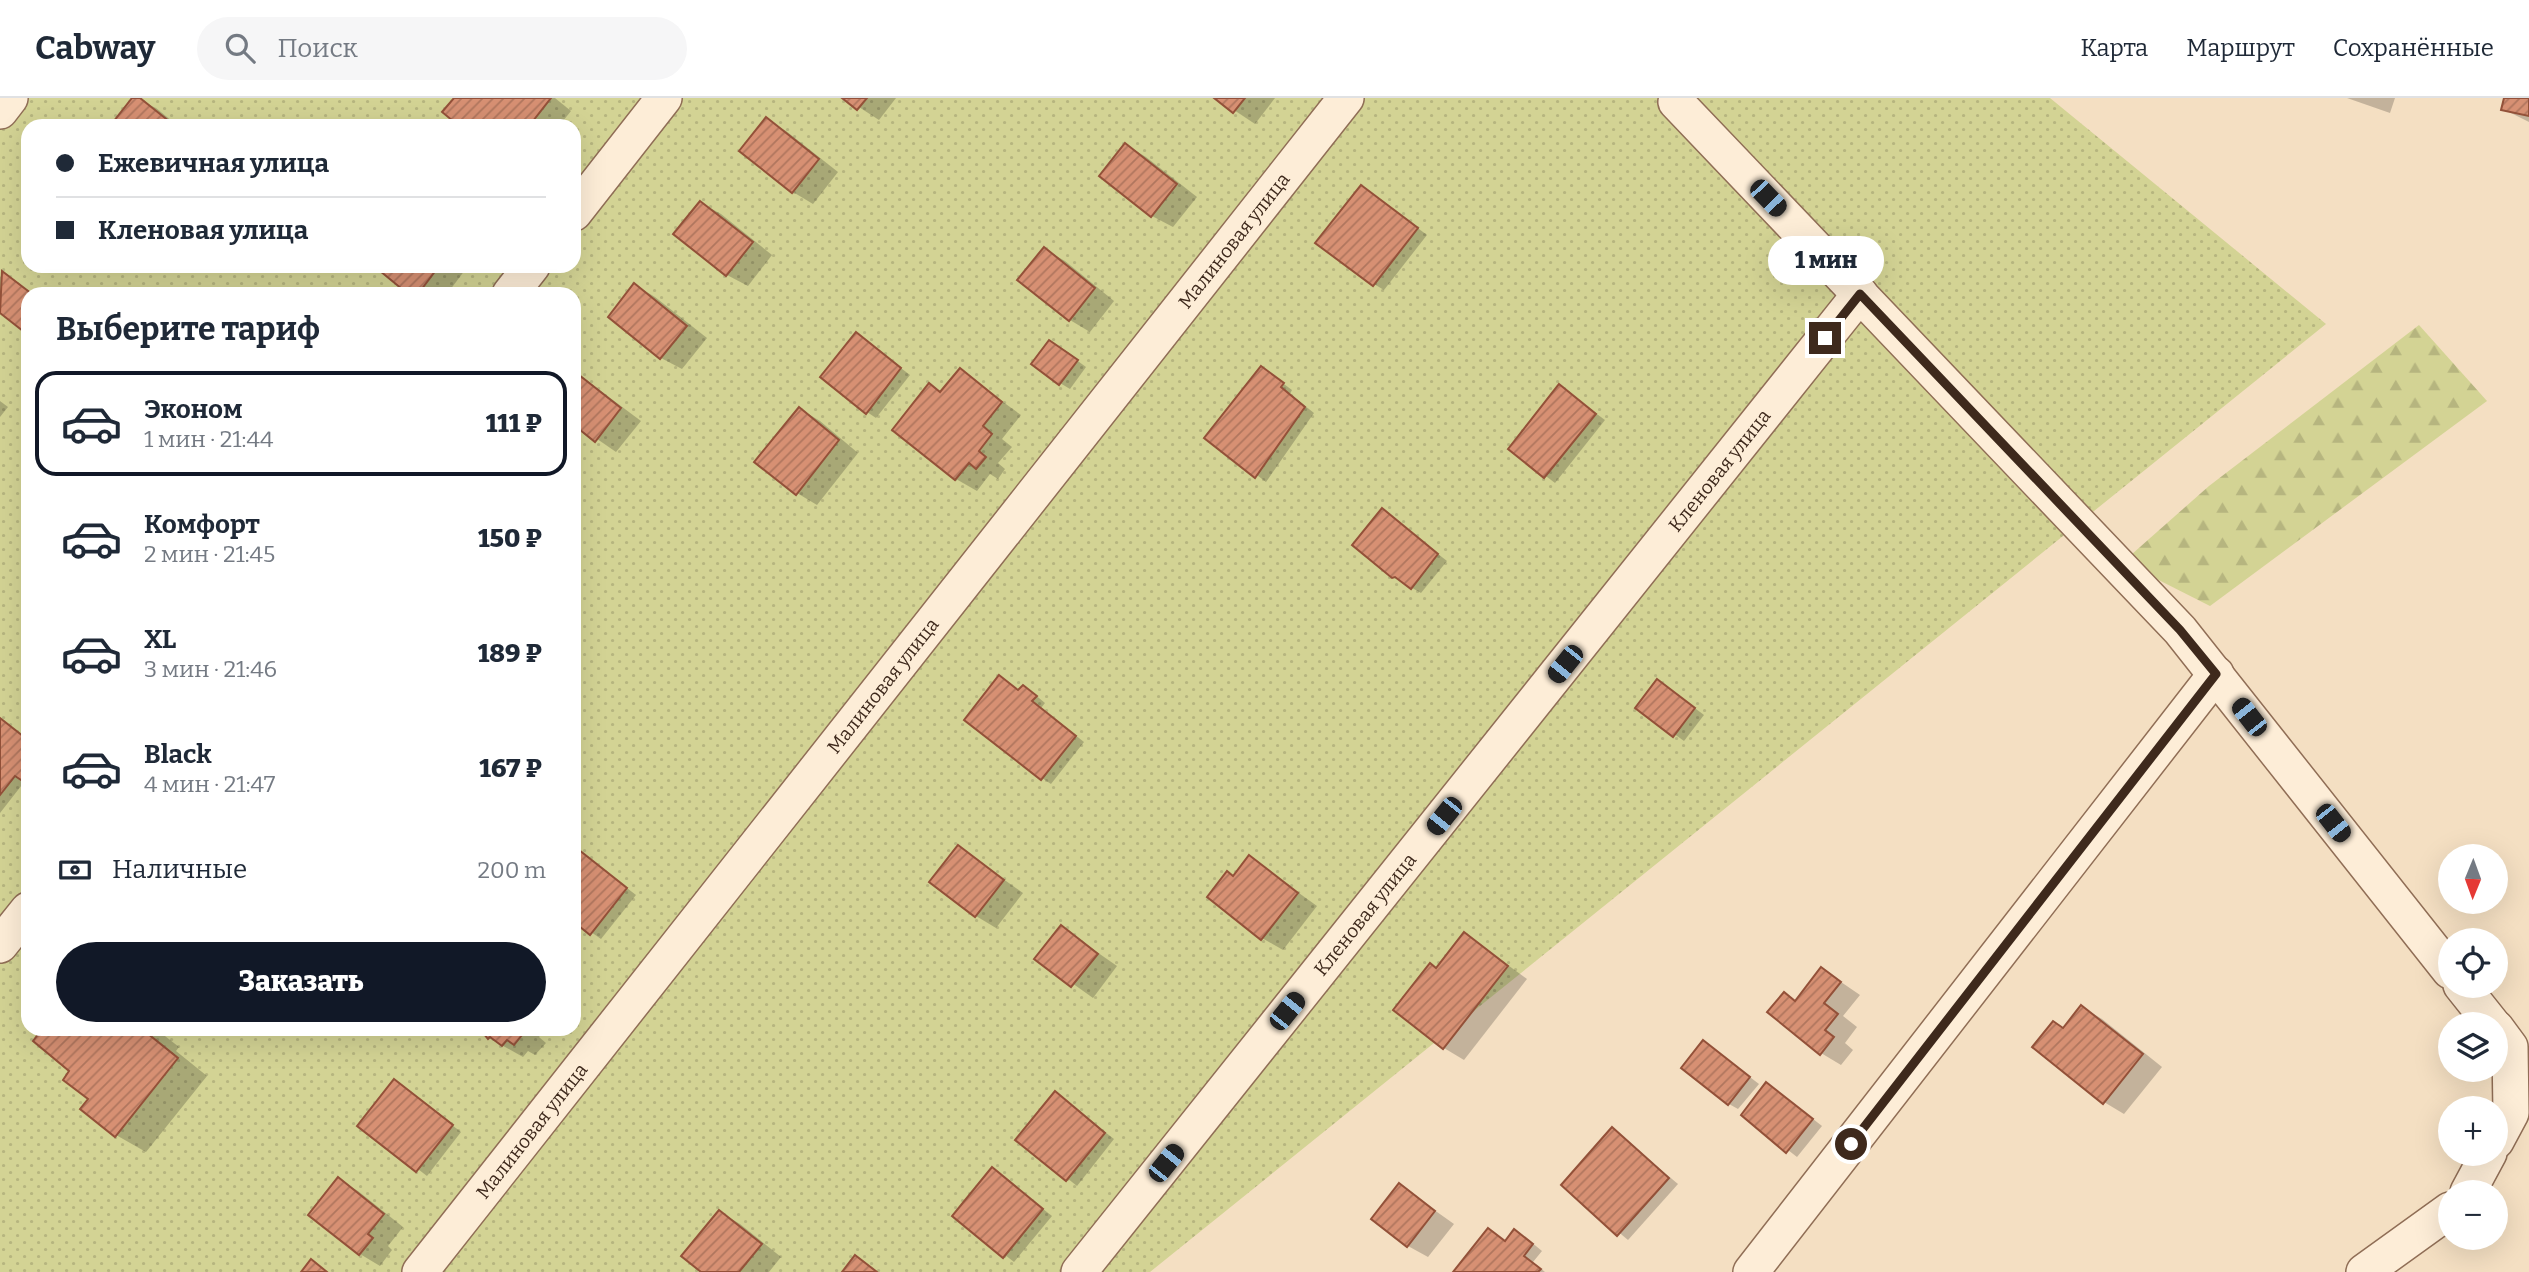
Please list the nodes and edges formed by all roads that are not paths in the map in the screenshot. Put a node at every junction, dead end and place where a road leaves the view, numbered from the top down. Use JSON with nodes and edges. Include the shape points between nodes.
{"nodes":[{"id":1,"x":10,"y":98,"type":"edge"},
{"id":2,"x":664,"y":98,"type":"edge"},
{"id":3,"x":1346,"y":98,"type":"edge"},
{"id":4,"x":1674,"y":99,"type":"edge"},
{"id":5,"x":0,"y":111,"type":"edge"},
{"id":6,"x":581,"y":204,"type":"edge"},
{"id":7,"x":526,"y":273,"type":"edge"},
{"id":8,"x":516,"y":287,"type":"edge"},
{"id":9,"x":1860,"y":294,"type":"junction"},
{"id":10,"x":2216,"y":674,"type":"junction"},
{"id":11,"x":21,"y":918,"type":"edge"},
{"id":12,"x":0,"y":945,"type":"edge"},
{"id":13,"x":2438,"y":956,"type":"edge"},
{"id":14,"x":2471,"y":998,"type":"edge"},
{"id":15,"x":2482,"y":1012,"type":"edge"},
{"id":16,"x":2508,"y":1043,"type":"edge"},
{"id":17,"x":2508,"y":1119,"type":"edge"},
{"id":18,"x":2438,"y":1219,"type":"edge"},
{"id":19,"x":420,"y":1272,"type":"edge"},
{"id":20,"x":1079,"y":1272,"type":"edge"},
{"id":21,"x":1751,"y":1272,"type":"edge"},
{"id":22,"x":2364,"y":1272,"type":"edge"}],
"edges":[{"from":1,"to":5,"type":"street"},
{"from":2,"to":6,"type":"street"},
{"from":3,"to":19,"type":"street","name":"Малиновая улица"},
{"from":4,"to":9,"type":"street"},
{"from":7,"to":8,"type":"street"},
{"from":9,"to":10,"type":"street","via":[[2180,630]]},
{"from":9,"to":20,"type":"street","name":"Кленовая улица"},
{"from":10,"to":13,"type":"street"},
{"from":10,"to":21,"type":"street"},
{"from":11,"to":12,"type":"street"},
{"from":14,"to":15,"type":"street"},
{"from":16,"to":17,"type":"street"},
{"from":18,"to":22,"type":"street"}]}
